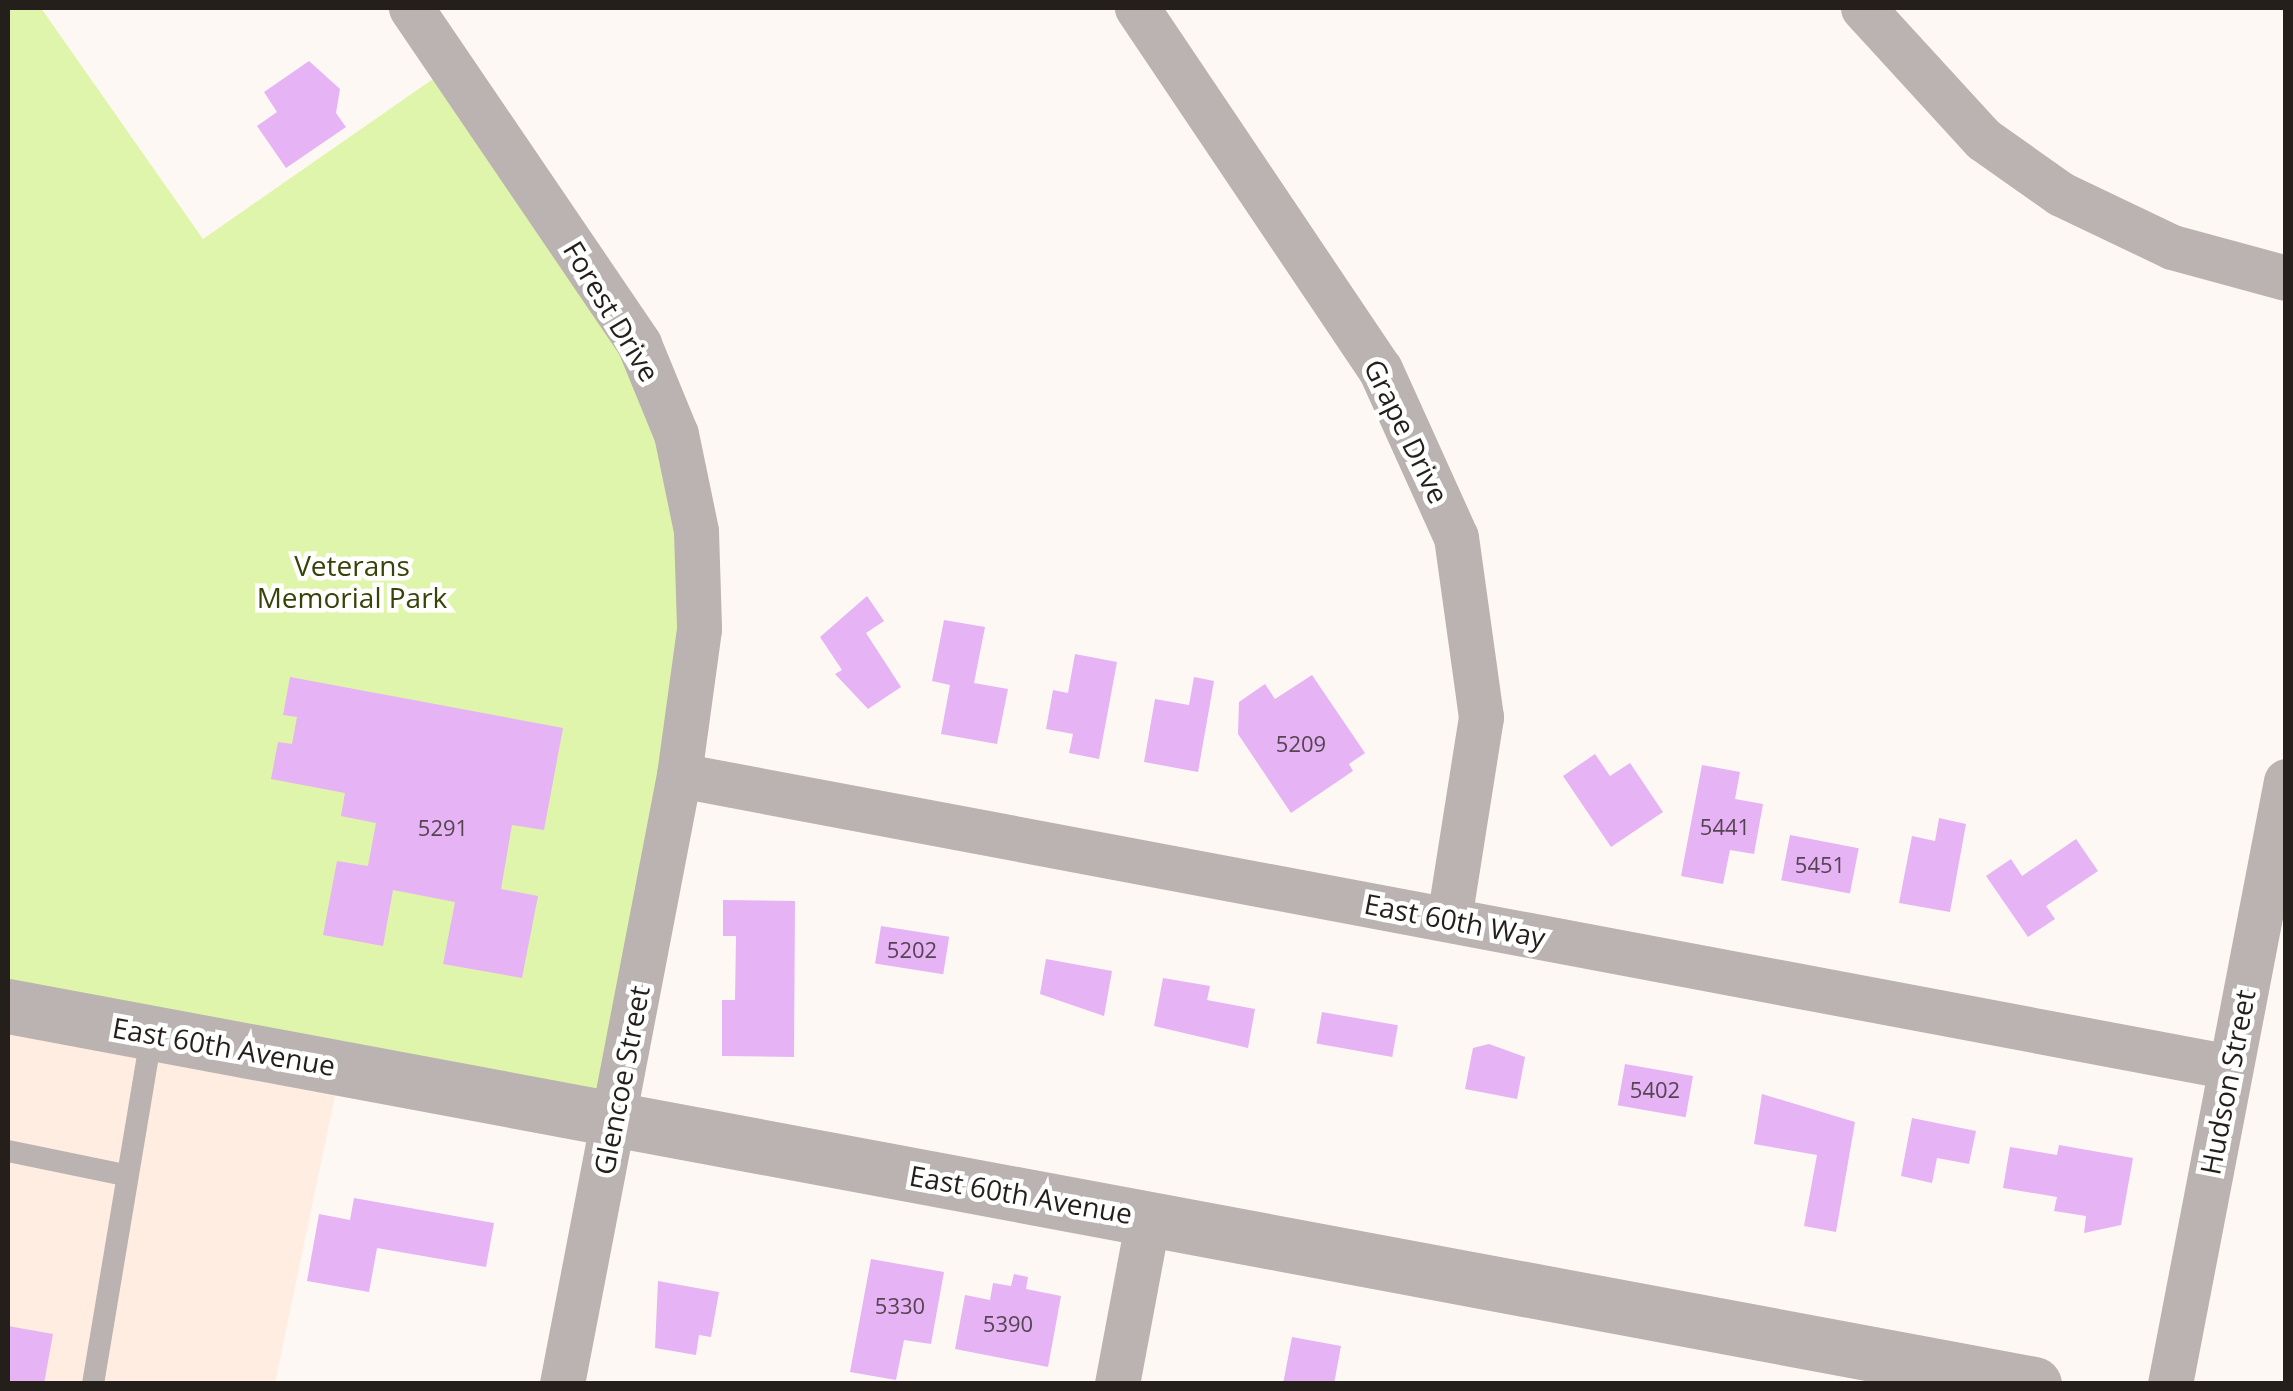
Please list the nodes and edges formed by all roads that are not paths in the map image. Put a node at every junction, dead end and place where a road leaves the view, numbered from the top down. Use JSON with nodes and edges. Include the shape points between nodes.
{"nodes":[{"id":1,"x":411,"y":8,"type":"edge"},
{"id":2,"x":1137,"y":8,"type":"edge"},
{"id":3,"x":1864,"y":8,"type":"edge"},
{"id":4,"x":2286,"y":278,"type":"edge"},
{"id":5,"x":679,"y":776,"type":"junction"},
{"id":6,"x":2286,"y":780,"type":"edge"},
{"id":7,"x":1450,"y":918,"type":"junction"},
{"id":8,"x":8,"y":1006,"type":"edge"},
{"id":9,"x":152,"y":1033,"type":"junction"},
{"id":10,"x":2230,"y":1066,"type":"junction"},
{"id":11,"x":614,"y":1119,"type":"junction"},
{"id":12,"x":8,"y":1151,"type":"edge"},
{"id":13,"x":125,"y":1175,"type":"junction"},
{"id":14,"x":1148,"y":1218,"type":"junction"},
{"id":15,"x":94,"y":1384,"type":"edge"},
{"id":16,"x":562,"y":1384,"type":"edge"},
{"id":17,"x":1117,"y":1384,"type":"edge"},
{"id":18,"x":2034,"y":1384,"type":"edge"},
{"id":19,"x":2170,"y":1384,"type":"edge"}],
"edges":[{"from":1,"to":5,"type":"street","name":"Forest Drive","via":[[640,344],[672,422],[700,580]]},
{"from":2,"to":7,"type":"street","name":"Grape Drive","via":[[1380,369],[1438,485],[1472,606],[1481,716]]},
{"from":3,"to":4,"type":"street","via":[[1971,127],[2062,194],[2172,247]]},
{"from":5,"to":7,"type":"street","name":"East 60th Way"},
{"from":5,"to":11,"type":"street","name":"Glencoe Street"},
{"from":6,"to":10,"type":"street","name":"Hudson Street"},
{"from":7,"to":10,"type":"street","name":"East 60th Way"},
{"from":8,"to":9,"type":"street","name":"East 60th Avenue"},
{"from":9,"to":11,"type":"street","name":"East 60th Avenue"},
{"from":9,"to":13,"type":"lane"},
{"from":10,"to":19,"type":"street","name":"Hudson Street"},
{"from":11,"to":14,"type":"street","name":"East 60th Avenue"},
{"from":11,"to":16,"type":"street","name":"Glencoe Street"},
{"from":12,"to":13,"type":"lane"},
{"from":13,"to":15,"type":"lane"},
{"from":14,"to":17,"type":"street"},
{"from":14,"to":18,"type":"street","name":"East 60th Avenue"}]}
